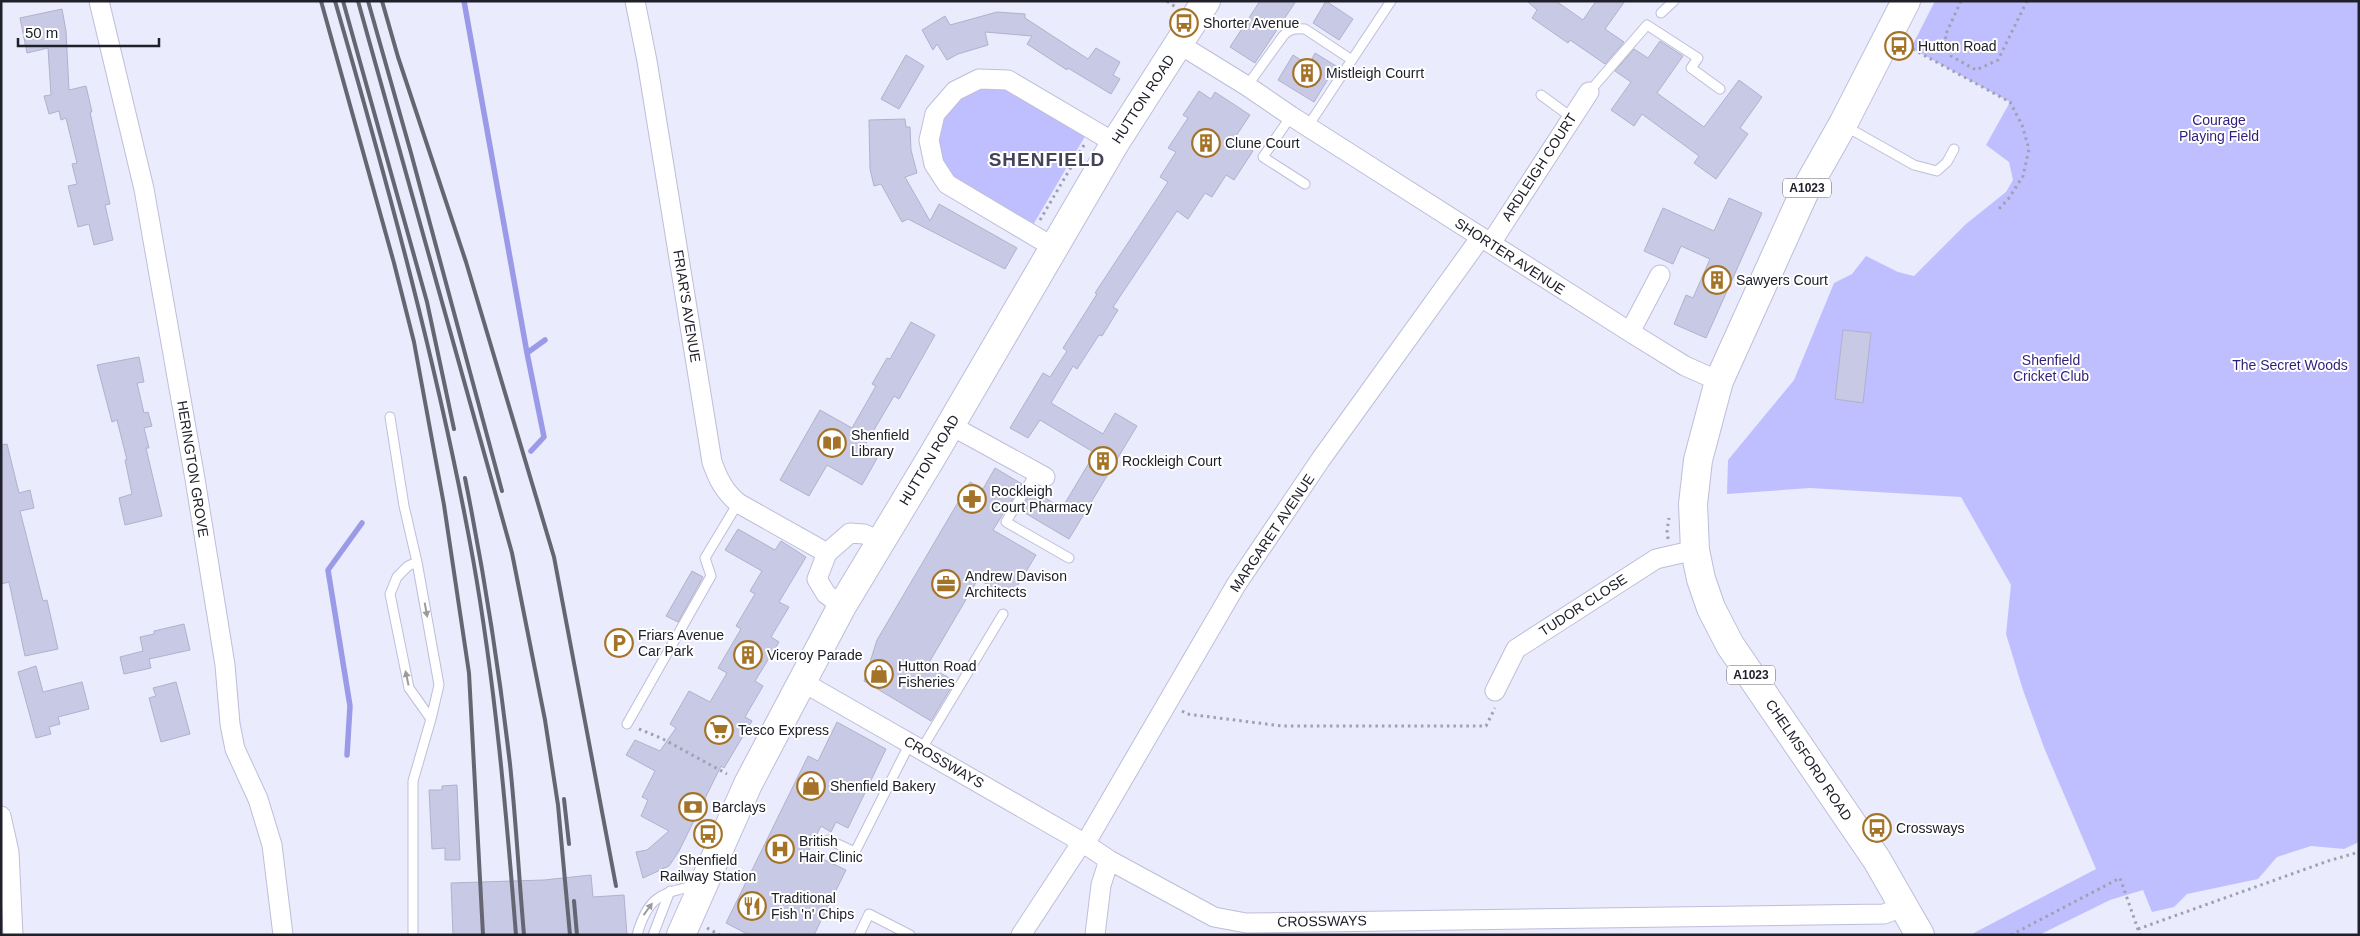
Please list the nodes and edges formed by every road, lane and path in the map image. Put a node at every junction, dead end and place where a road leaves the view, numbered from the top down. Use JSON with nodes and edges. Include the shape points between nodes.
{"nodes":[{"id":1,"x":99,"y":1,"type":"edge"},
{"id":2,"x":635,"y":1,"type":"edge"},
{"id":3,"x":1206,"y":1,"type":"edge"},
{"id":4,"x":1390,"y":1,"type":"edge"},
{"id":5,"x":1674,"y":1,"type":"edge"},
{"id":6,"x":1906,"y":1,"type":"edge"},
{"id":7,"x":1962,"y":1,"type":"edge"},
{"id":8,"x":2027,"y":1,"type":"edge"},
{"id":9,"x":1661,"y":13,"type":"dead end"},
{"id":10,"x":1892,"y":32,"type":"junction"},
{"id":11,"x":1178,"y":44,"type":"junction"},
{"id":12,"x":1352,"y":60,"type":"junction"},
{"id":13,"x":1247,"y":86,"type":"junction"},
{"id":14,"x":1720,"y":90,"type":"dead end"},
{"id":15,"x":1589,"y":92,"type":"joint"},
{"id":16,"x":1541,"y":95,"type":"dead end"},
{"id":17,"x":1290,"y":116,"type":"junction"},
{"id":18,"x":1571,"y":117,"type":"junction"},
{"id":19,"x":1843,"y":124,"type":"junction"},
{"id":20,"x":1308,"y":126,"type":"junction"},
{"id":21,"x":1104,"y":136,"type":"junction"},
{"id":22,"x":1954,"y":149,"type":"dead end"},
{"id":23,"x":1304,"y":184,"type":"dead end"},
{"id":24,"x":1999,"y":209,"type":"dead end"},
{"id":25,"x":1042,"y":240,"type":"junction"},
{"id":26,"x":1486,"y":240,"type":"junction"},
{"id":27,"x":1660,"y":275,"type":"dead end"},
{"id":28,"x":1630,"y":332,"type":"junction"},
{"id":29,"x":1718,"y":381,"type":"junction"},
{"id":30,"x":390,"y":417,"type":"dead end"},
{"id":31,"x":950,"y":425,"type":"junction"},
{"id":32,"x":1041,"y":474,"type":"joint"},
{"id":33,"x":738,"y":503,"type":"junction"},
{"id":34,"x":880,"y":541,"type":"junction"},
{"id":35,"x":1695,"y":550,"type":"junction"},
{"id":36,"x":826,"y":553,"type":"junction"},
{"id":37,"x":1069,"y":558,"type":"dead end"},
{"id":38,"x":417,"y":562,"type":"junction"},
{"id":39,"x":842,"y":606,"type":"junction"},
{"id":40,"x":1003,"y":614,"type":"dead end"},
{"id":41,"x":801,"y":681,"type":"junction"},
{"id":42,"x":1495,"y":691,"type":"joint"},
{"id":43,"x":1165,"y":704,"type":"junction"},
{"id":44,"x":432,"y":719,"type":"junction"},
{"id":45,"x":627,"y":724,"type":"joint"},
{"id":46,"x":915,"y":746,"type":"junction"},
{"id":47,"x":748,"y":784,"type":"junction"},
{"id":48,"x":1,"y":816,"type":"edge"},
{"id":49,"x":829,"y":840,"type":"dead end"},
{"id":50,"x":1084,"y":843,"type":"junction"},
{"id":51,"x":2359,"y":852,"type":"edge"},
{"id":52,"x":1109,"y":860,"type":"junction"},
{"id":53,"x":702,"y":884,"type":"junction"},
{"id":54,"x":670,"y":891,"type":"junction"},
{"id":55,"x":1905,"y":906,"type":"junction"},
{"id":56,"x":1436,"y":927,"type":"edge"},
{"id":57,"x":2138,"y":929,"type":"junction"},
{"id":58,"x":13,"y":935,"type":"edge"},
{"id":59,"x":283,"y":935,"type":"edge"},
{"id":60,"x":413,"y":935,"type":"edge"},
{"id":61,"x":636,"y":935,"type":"edge"},
{"id":62,"x":653,"y":935,"type":"edge"},
{"id":63,"x":681,"y":935,"type":"edge"},
{"id":64,"x":859,"y":935,"type":"edge"},
{"id":65,"x":910,"y":935,"type":"edge"},
{"id":66,"x":1021,"y":935,"type":"edge"},
{"id":67,"x":1095,"y":935,"type":"edge"},
{"id":68,"x":1920,"y":935,"type":"edge"},
{"id":69,"x":2011,"y":935,"type":"edge"},
{"id":70,"x":2140,"y":935,"type":"edge"}],
"edges":[{"from":1,"to":59,"type":"street","name":"HERINGTON GROVE","via":[[149,219],[225,665],[233,740],[258,799],[272,846]]},
{"from":2,"to":33,"type":"street","name":"FRIAR'S AVENUE","via":[[712,462],[727,494]]},
{"from":3,"to":11,"type":"main road","name":"HUTTON ROAD"},
{"from":4,"to":12,"type":"lane"},
{"from":5,"to":9,"type":"lane"},
{"from":6,"to":10,"type":"main road","name":"CHELMSFORD ROAD","number":"A1023"},
{"from":7,"to":8,"type":"path","via":[[1945,36],[1951,56],[1976,70],[1998,60]]},
{"from":10,"to":19,"type":"main road","name":"CHELMSFORD ROAD","number":"A1023"},
{"from":10,"to":24,"type":"path","via":[[1909,47],[2010,102],[2022,125],[2029,149],[2023,176]]},
{"from":11,"to":13,"type":"street","name":"SHORTER AVENUE"},
{"from":11,"to":21,"type":"main road","name":"HUTTON ROAD"},
{"from":12,"to":13,"type":"lane","via":[[1305,29],[1296,28],[1287,31]]},
{"from":12,"to":20,"type":"lane"},
{"from":13,"to":17,"type":"street","name":"SHORTER AVENUE"},
{"from":14,"to":15,"type":"lane","via":[[1691,68],[1698,58],[1647,25]]},
{"from":15,"to":18,"type":"street","name":"ARDLEIGH COURT"},
{"from":16,"to":18,"type":"lane"},
{"from":17,"to":20,"type":"street","name":"SHORTER AVENUE"},
{"from":17,"to":23,"type":"lane","via":[[1263,157]]},
{"from":18,"to":26,"type":"street","name":"ARDLEIGH COURT"},
{"from":19,"to":22,"type":"lane","via":[[1914,165],[1937,171]]},
{"from":19,"to":29,"type":"main road","name":"CHELMSFORD ROAD","number":"A1023","via":[[1804,193]]},
{"from":20,"to":26,"type":"street","name":"SHORTER AVENUE"},
{"from":21,"to":25,"type":"main road","name":"HUTTON ROAD"},
{"from":21,"to":25,"type":"path"},
{"from":21,"to":25,"type":"street","via":[[1008,80],[979,80],[955,91],[935,114],[929,140],[934,164],[947,184]]},
{"from":25,"to":31,"type":"main road","name":"HUTTON ROAD"},
{"from":26,"to":28,"type":"street","name":"SHORTER AVENUE"},
{"from":26,"to":43,"type":"street","name":"MARGARET AVENUE","via":[[1321,459],[1241,577]]},
{"from":27,"to":28,"type":"street"},
{"from":28,"to":29,"type":"street","name":"SHORTER AVENUE","via":[[1685,366]]},
{"from":29,"to":35,"type":"main road","name":"CHELMSFORD ROAD","number":"A1023","via":[[1698,460],[1693,504]]},
{"from":30,"to":38,"type":"lane","via":[[404,506]]},
{"from":31,"to":32,"type":"street"},
{"from":31,"to":34,"type":"main road","name":"HUTTON ROAD"},
{"from":32,"to":37,"type":"lane","via":[[1006,522]]},
{"from":33,"to":36,"type":"street","name":"FRIAR'S AVENUE"},
{"from":33,"to":45,"type":"lane","via":[[705,558],[711,576]]},
{"from":34,"to":36,"type":"street","via":[[864,534],[850,533]]},
{"from":34,"to":39,"type":"main road","name":"HUTTON ROAD"},
{"from":35,"to":42,"type":"street","name":"TUDOR CLOSE","via":[[1656,559],[1516,649]]},
{"from":35,"to":55,"type":"main road","name":"CHELMSFORD ROAD","number":"A1023","via":[[1711,608],[1730,645]]},
{"from":36,"to":39,"type":"street","via":[[817,579],[826,594]]},
{"from":38,"to":44,"type":"lane","one_way":true,"via":[[439,684]]},
{"from":44,"to":38,"type":"lane","one_way":true,"via":[[409,688],[390,594],[397,577]]},
{"from":39,"to":41,"type":"main road","name":"HUTTON ROAD"},
{"from":40,"to":46,"type":"lane"},
{"from":41,"to":46,"type":"street","name":"CROSSWAYS"},
{"from":41,"to":47,"type":"main road","name":"HUTTON ROAD"},
{"from":42,"to":43,"type":"path","via":[[1500,698],[1486,726],[1282,726],[1187,714]]},
{"from":43,"to":50,"type":"street","name":"MARGARET AVENUE"},
{"from":44,"to":60,"type":"lane","via":[[413,781]]},
{"from":45,"to":47,"type":"path","via":[[663,739]]},
{"from":46,"to":49,"type":"lane","via":[[855,852]]},
{"from":46,"to":50,"type":"street","name":"CROSSWAYS"},
{"from":47,"to":53,"type":"main road","name":"HUTTON ROAD"},
{"from":48,"to":58,"type":"street","via":[[9,852]]},
{"from":50,"to":52,"type":"street","name":"CROSSWAYS"},
{"from":50,"to":66,"type":"street","name":"MARGARET AVENUE"},
{"from":51,"to":57,"type":"path"},
{"from":52,"to":56,"type":"street","name":"CROSSWAYS","via":[[1214,917],[1246,922]]},
{"from":52,"to":67,"type":"street"},
{"from":53,"to":54,"type":"lane"},
{"from":53,"to":63,"type":"main road","name":"HUTTON ROAD"},
{"from":61,"to":54,"type":"lane","one_way":true,"via":[[646,908]]},
{"from":54,"to":62,"type":"lane"},
{"from":55,"to":56,"type":"street","name":"CROSSWAYS","via":[[1884,914]]},
{"from":55,"to":68,"type":"main road","name":"CHELMSFORD ROAD","number":"A1023"},
{"from":57,"to":69,"type":"path","via":[[2120,878]]},
{"from":57,"to":70,"type":"path"},
{"from":64,"to":65,"type":"lane","via":[[869,914]]}]}
